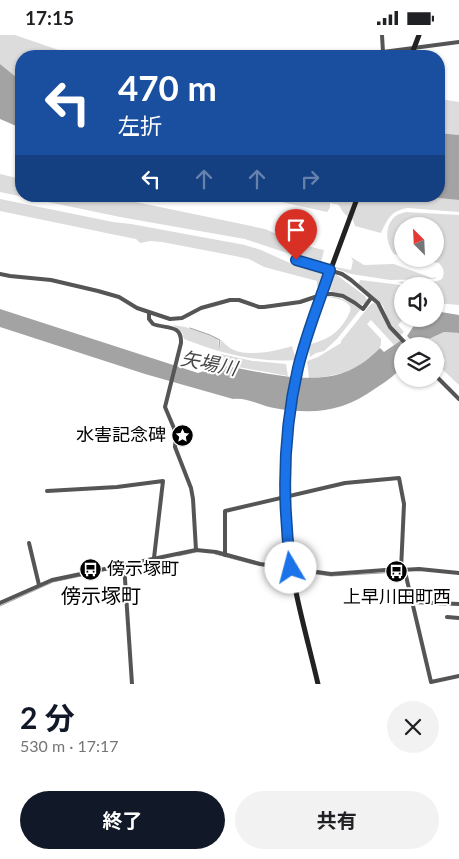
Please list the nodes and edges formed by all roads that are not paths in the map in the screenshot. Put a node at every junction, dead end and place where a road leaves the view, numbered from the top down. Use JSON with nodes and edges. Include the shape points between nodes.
{"nodes":[{"id":1,"x":382,"y":35,"type":"edge"},
{"id":2,"x":419,"y":35,"type":"edge"},
{"id":3,"x":459,"y":42,"type":"edge"},
{"id":4,"x":382,"y":50,"type":"edge"},
{"id":5,"x":397,"y":50,"type":"edge"},
{"id":6,"x":413,"y":50,"type":"edge"},
{"id":7,"x":356,"y":202,"type":"edge"},
{"id":8,"x":296,"y":260,"type":"dead end"},
{"id":9,"x":331,"y":269,"type":"junction"},
{"id":10,"x":0,"y":274,"type":"edge"},
{"id":11,"x":371,"y":298,"type":"junction"},
{"id":12,"x":149,"y":313,"type":"junction"},
{"id":13,"x":400,"y":337,"type":"edge"},
{"id":14,"x":444,"y":384,"type":"edge"},
{"id":15,"x":459,"y":399,"type":"edge"},
{"id":16,"x":47,"y":491,"type":"dead end"},
{"id":17,"x":29,"y":543,"type":"dead end"},
{"id":18,"x":196,"y":550,"type":"junction"},
{"id":19,"x":225,"y":555,"type":"junction"},
{"id":20,"x":154,"y":558,"type":"junction"},
{"id":21,"x":124,"y":564,"type":"junction"},
{"id":22,"x":291,"y":568,"type":"junction"},
{"id":23,"x":401,"y":570,"type":"junction"},
{"id":24,"x":459,"y":573,"type":"edge"},
{"id":25,"x":39,"y":585,"type":"junction"},
{"id":26,"x":412,"y":602,"type":"junction"},
{"id":27,"x":0,"y":603,"type":"edge"},
{"id":28,"x":459,"y":604,"type":"edge"},
{"id":29,"x":447,"y":617,"type":"dead end"},
{"id":30,"x":459,"y":618,"type":"edge"},
{"id":31,"x":459,"y":676,"type":"edge"},
{"id":32,"x":132,"y":684,"type":"edge"},
{"id":33,"x":318,"y":684,"type":"edge"}],
"edges":[{"from":1,"to":4,"type":"street"},
{"from":2,"to":6,"type":"main road"},
{"from":3,"to":5,"type":"street"},
{"from":7,"to":9,"type":"main road"},
{"from":8,"to":9,"type":"street"},
{"from":9,"to":11,"type":"street"},
{"from":9,"to":22,"type":"main road","via":[[301,355],[288,429],[285,500]]},
{"from":10,"to":12,"type":"street","via":[[51,280],[98,291],[119,297]]},
{"from":11,"to":12,"type":"street","via":[[364,309],[349,299],[332,294],[264,307],[230,300],[178,319]]},
{"from":11,"to":13,"type":"street","via":[[378,303]]},
{"from":12,"to":18,"type":"street","via":[[153,324],[174,328],[181,337],[165,404],[176,433],[175,447],[191,487]]},
{"from":14,"to":15,"type":"street"},
{"from":16,"to":20,"type":"street","via":[[163,481]]},
{"from":17,"to":25,"type":"street"},
{"from":18,"to":19,"type":"street"},
{"from":18,"to":20,"type":"street"},
{"from":19,"to":22,"type":"street"},
{"from":19,"to":23,"type":"street","via":[[225,511],[345,483],[400,478],[404,504]]},
{"from":20,"to":21,"type":"street"},
{"from":21,"to":25,"type":"street"},
{"from":21,"to":32,"type":"street"},
{"from":22,"to":23,"type":"street","via":[[331,574]]},
{"from":22,"to":33,"type":"main road"},
{"from":23,"to":24,"type":"street"},
{"from":23,"to":26,"type":"street","via":[[406,576]]},
{"from":25,"to":27,"type":"street"},
{"from":26,"to":28,"type":"street"},
{"from":26,"to":31,"type":"street","via":[[431,683]]},
{"from":29,"to":30,"type":"street"}]}
